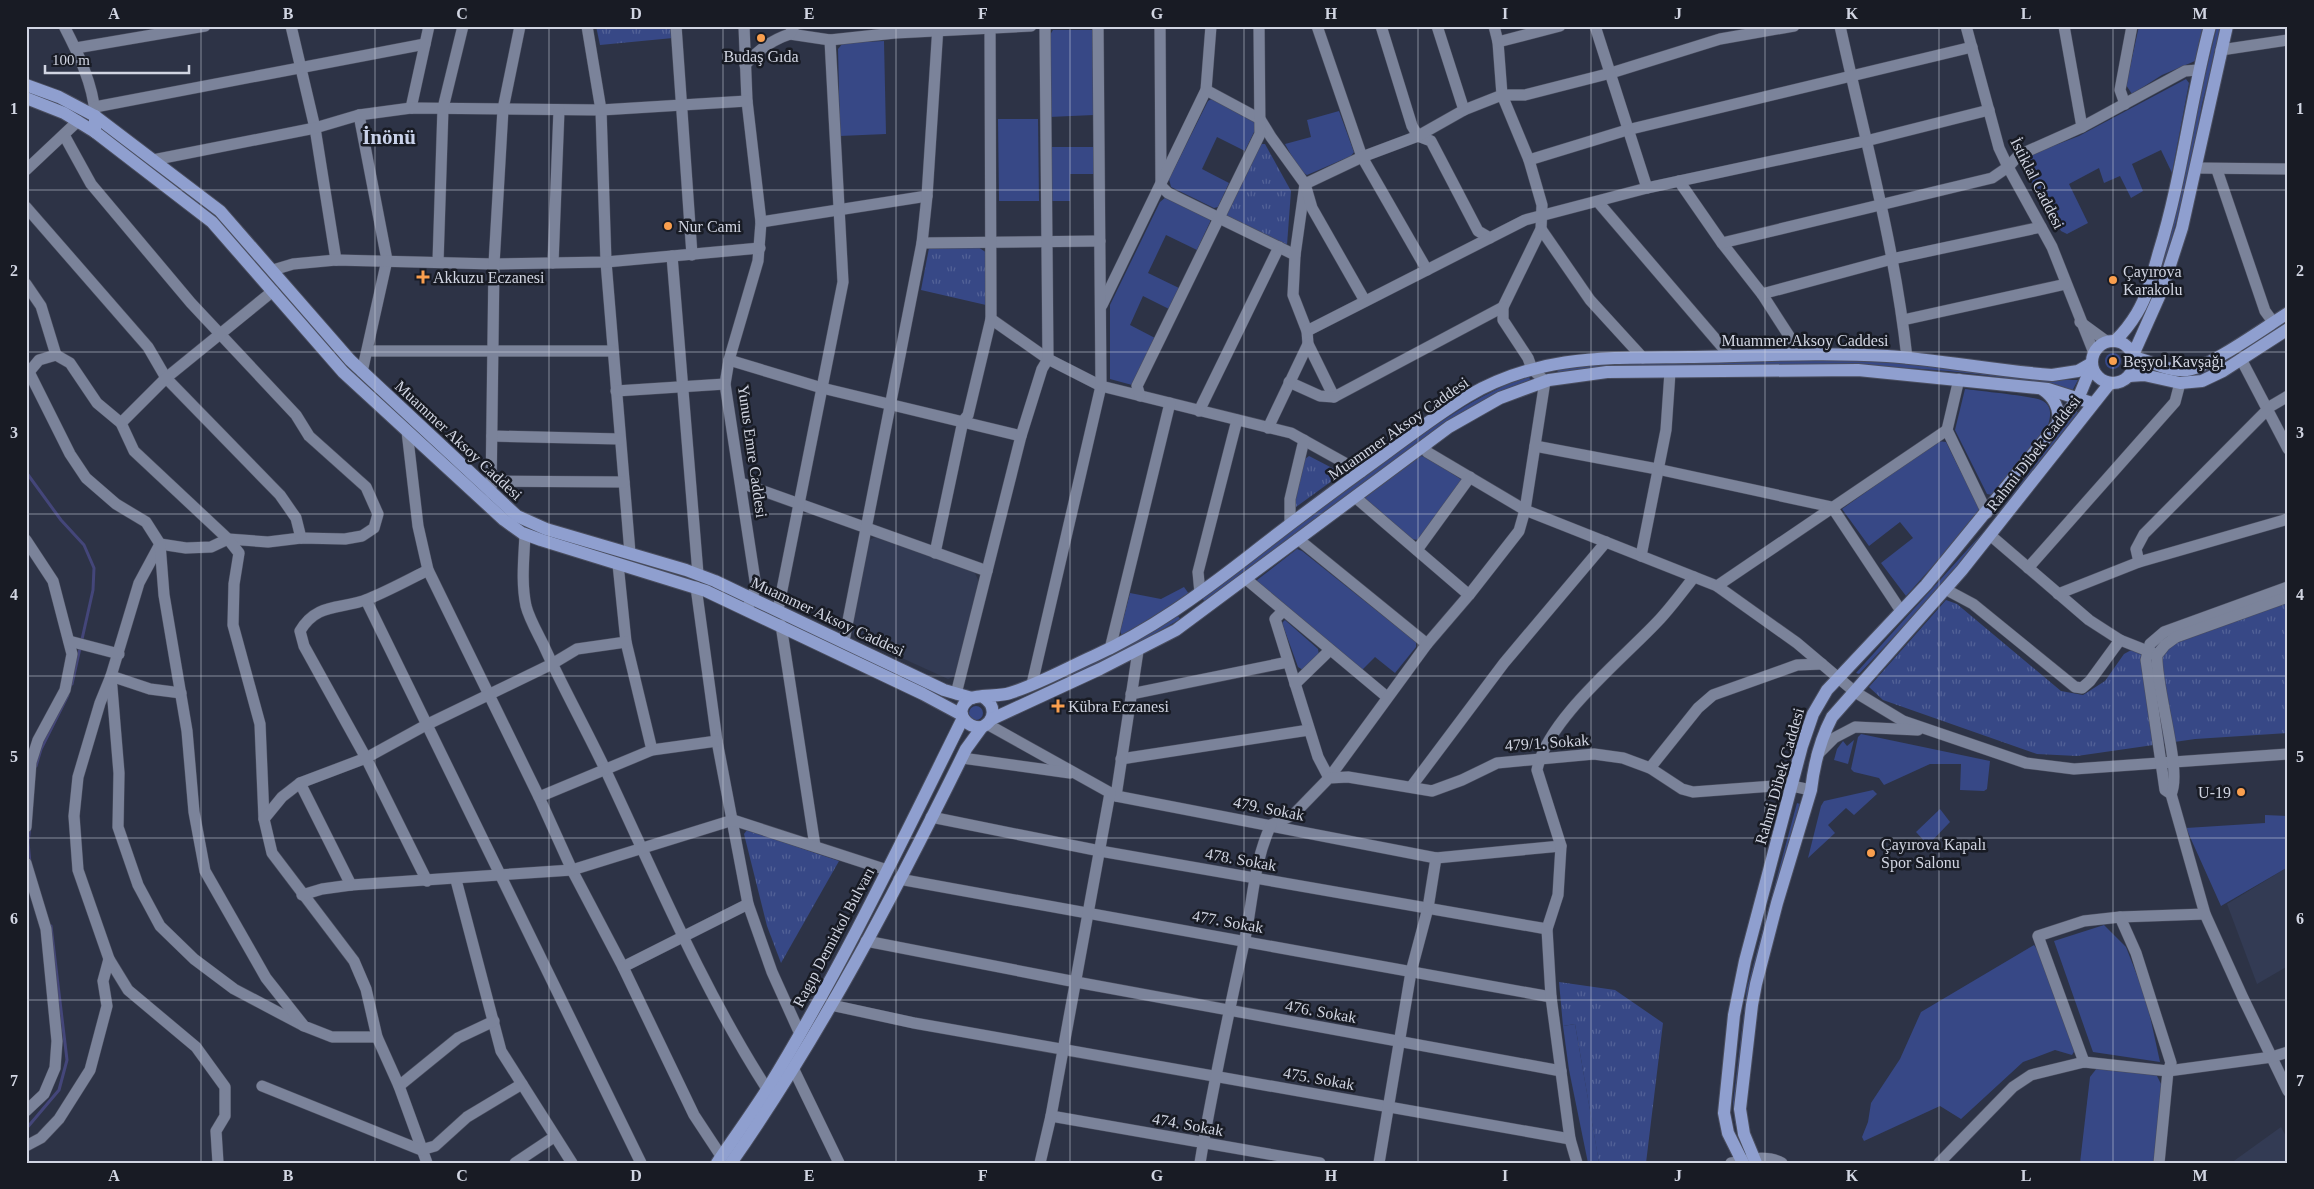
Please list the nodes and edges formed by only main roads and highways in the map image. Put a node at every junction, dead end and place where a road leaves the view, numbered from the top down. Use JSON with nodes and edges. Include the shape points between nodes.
{"nodes":[{"id":1,"x":2210,"y":26,"type":"edge"},
{"id":2,"x":2227,"y":26,"type":"edge"},
{"id":3,"x":26,"y":85,"type":"edge"},
{"id":4,"x":26,"y":98,"type":"edge"},
{"id":5,"x":95,"y":112,"type":"junction"},
{"id":6,"x":95,"y":132,"type":"junction"},
{"id":7,"x":2288,"y":313,"type":"edge"},
{"id":8,"x":2288,"y":329,"type":"edge"},
{"id":9,"x":2111,"y":341,"type":"junction"},
{"id":10,"x":2134,"y":356,"type":"junction"},
{"id":11,"x":2093,"y":362,"type":"junction"},
{"id":12,"x":2129,"y":376,"type":"junction"},
{"id":13,"x":2110,"y":382,"type":"junction"},
{"id":14,"x":2042,"y":389,"type":"junction"},
{"id":15,"x":2078,"y":399,"type":"junction"},
{"id":16,"x":2092,"y":403,"type":"junction"},
{"id":17,"x":2058,"y":423,"type":"junction"},
{"id":18,"x":749,"y":603,"type":"junction"},
{"id":19,"x":977,"y":698,"type":"junction"},
{"id":20,"x":963,"y":717,"type":"junction"},
{"id":21,"x":987,"y":723,"type":"junction"},
{"id":22,"x":723,"y":1161,"type":"edge"},
{"id":23,"x":1745,"y":1161,"type":"edge"}],
"edges":[{"from":1,"to":9,"type":"main road","name":"Rahmi Dibek Caddesi","via":[[2198,70],[2178,186],[2149,285],[2138,312]]},
{"from":2,"to":10,"type":"main road","via":[[2196,168],[2168,273]]},
{"from":3,"to":5,"type":"main road","name":"Muammer Aksoy Caddesi"},
{"from":4,"to":6,"type":"main road","via":[[47,105]]},
{"from":5,"to":6,"type":"main road"},
{"from":5,"to":18,"type":"main road","name":"Muammer Aksoy Caddesi","via":[[220,211],[362,372],[491,487],[509,510],[534,524],[698,574]]},
{"from":6,"to":18,"type":"main road","via":[[212,222],[343,372],[515,529]]},
{"from":7,"to":10,"type":"main road","via":[[2194,369],[2168,368]]},
{"from":8,"to":12,"type":"main road","via":[[2212,377],[2180,383]]},
{"from":9,"to":10,"type":"main road","via":[[2127,345]]},
{"from":9,"to":11,"type":"main road","name":"Rahmi Dibek Caddesi","via":[[2097,347]]},
{"from":10,"to":12,"type":"main road"},
{"from":11,"to":13,"type":"main road","via":[[2101,379]]},
{"from":11,"to":15,"type":"main road","name":"Rahmi Dibek Caddesi"},
{"from":11,"to":19,"type":"main road","name":"Muammer Aksoy Caddesi","via":[[2078,371],[2052,375],[1907,358],[1838,354],[1572,360],[1532,369],[1469,395],[1158,622],[1110,649],[1032,684],[1007,694]]},
{"from":12,"to":13,"type":"main road"},
{"from":13,"to":16,"type":"main road","name":"Rahmi Dibek Caddesi"},
{"from":14,"to":15,"type":"main road"},
{"from":14,"to":17,"type":"main road","via":[[2049,393],[2056,405]]},
{"from":14,"to":21,"type":"main road","via":[[1889,372],[1831,370],[1593,373],[1545,381],[1478,409],[1424,445],[1176,630]]},
{"from":15,"to":16,"type":"main road"},
{"from":15,"to":17,"type":"main road","name":"Rahmi Dibek Caddesi"},
{"from":16,"to":23,"type":"main road","name":"Rahmi Dibek Caddesi","via":[[1990,535],[1832,717],[1826,730],[1752,1005],[1740,1110]]},
{"from":17,"to":23,"type":"main road","name":"Rahmi Dibek Caddesi","via":[[1939,570],[1827,690],[1813,714],[1745,961],[1734,1015],[1724,1114],[1728,1133]]},
{"from":18,"to":19,"type":"main road","name":"Muammer Aksoy Caddesi","via":[[778,610],[922,680],[956,694]]},
{"from":18,"to":20,"type":"main road","via":[[781,625]]},
{"from":19,"to":20,"type":"main road","via":[[964,705]]},
{"from":19,"to":21,"type":"main road","via":[[989,701],[992,708]]},
{"from":20,"to":21,"type":"main road","via":[[971,726]]},
{"from":20,"to":22,"type":"main road","name":"Ragıp Demirkol Bulvarı","via":[[800,1034]]},
{"from":21,"to":22,"type":"main road","name":"Ragıp Demirkol Bulvarı","via":[[970,743],[794,1070]]}]}
